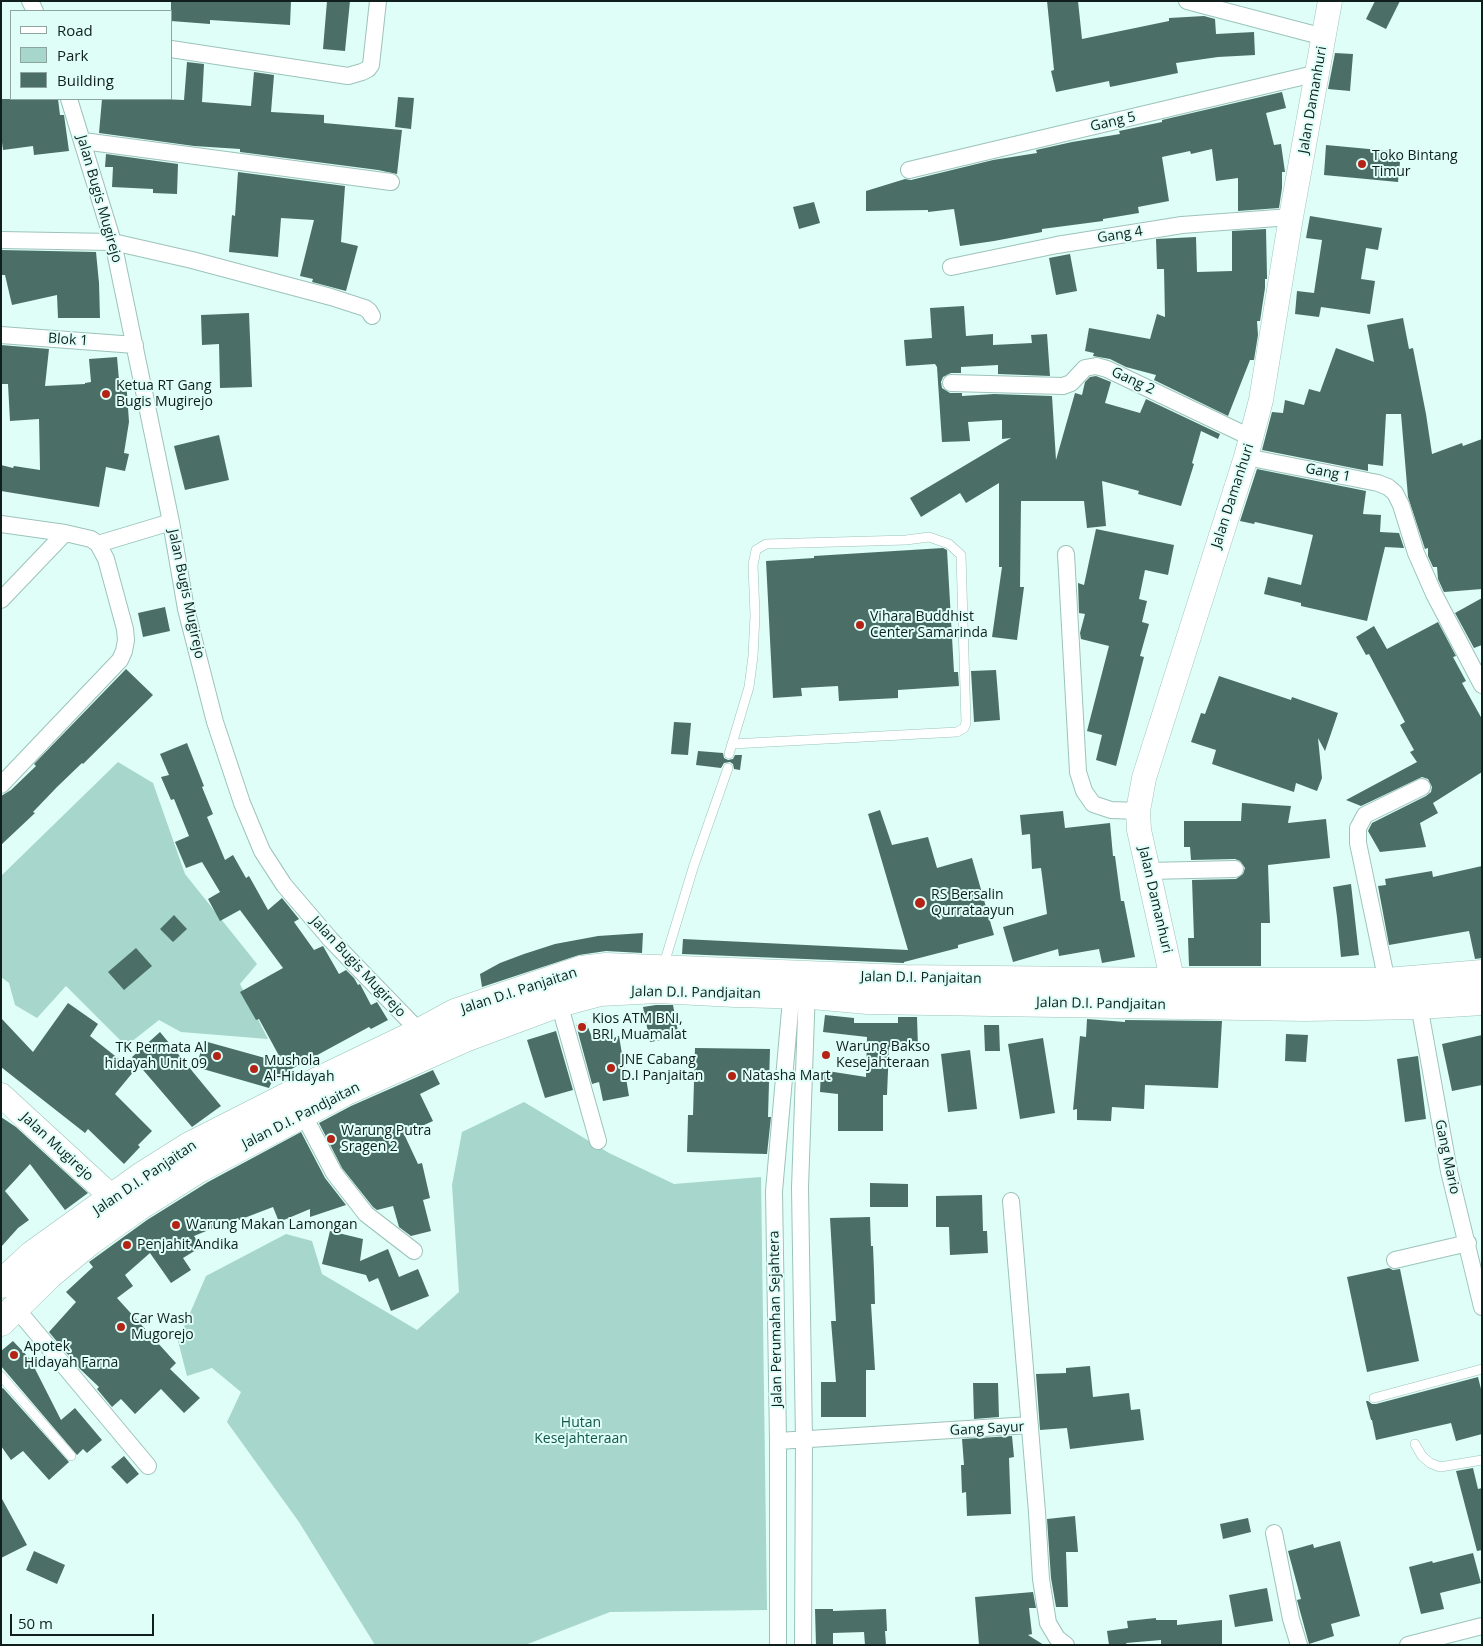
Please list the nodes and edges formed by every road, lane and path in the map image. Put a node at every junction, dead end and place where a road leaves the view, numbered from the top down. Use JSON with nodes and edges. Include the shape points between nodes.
{"nodes":[{"id":1,"x":378,"y":1,"type":"edge"},
{"id":2,"x":1187,"y":1,"type":"edge"},
{"id":3,"x":1330,"y":1,"type":"edge"},
{"id":4,"x":1324,"y":37,"type":"junction"},
{"id":5,"x":172,"y":49,"type":"edge"},
{"id":6,"x":1318,"y":73,"type":"junction"},
{"id":7,"x":68,"y":100,"type":"edge"},
{"id":8,"x":83,"y":141,"type":"junction"},
{"id":9,"x":909,"y":170,"type":"dead end"},
{"id":10,"x":391,"y":182,"type":"dead end"},
{"id":11,"x":1291,"y":218,"type":"junction"},
{"id":12,"x":1,"y":240,"type":"edge"},
{"id":13,"x":113,"y":242,"type":"junction"},
{"id":14,"x":951,"y":267,"type":"dead end"},
{"id":15,"x":372,"y":316,"type":"dead end"},
{"id":16,"x":1,"y":335,"type":"edge"},
{"id":17,"x":135,"y":345,"type":"junction"},
{"id":18,"x":952,"y":383,"type":"dead end"},
{"id":19,"x":1249,"y":447,"type":"junction"},
{"id":20,"x":171,"y":522,"type":"junction"},
{"id":21,"x":1,"y":524,"type":"edge"},
{"id":22,"x":65,"y":533,"type":"junction"},
{"id":23,"x":98,"y":544,"type":"junction"},
{"id":24,"x":1066,"y":554,"type":"dead end"},
{"id":25,"x":1,"y":600,"type":"edge"},
{"id":26,"x":1482,"y":686,"type":"edge"},
{"id":27,"x":732,"y":744,"type":"junction"},
{"id":28,"x":729,"y":754,"type":"dead end"},
{"id":29,"x":728,"y":768,"type":"dead end"},
{"id":30,"x":1,"y":785,"type":"edge"},
{"id":31,"x":1422,"y":787,"type":"dead end"},
{"id":32,"x":1138,"y":811,"type":"junction"},
{"id":33,"x":1235,"y":869,"type":"dead end"},
{"id":34,"x":1148,"y":871,"type":"junction"},
{"id":35,"x":663,"y":970,"type":"junction"},
{"id":36,"x":1482,"y":974,"type":"edge"},
{"id":37,"x":1387,"y":982,"type":"junction"},
{"id":38,"x":800,"y":985,"type":"junction"},
{"id":39,"x":1176,"y":994,"type":"junction"},
{"id":40,"x":1482,"y":1001,"type":"edge"},
{"id":41,"x":559,"y":1003,"type":"junction"},
{"id":42,"x":1419,"y":1005,"type":"junction"},
{"id":43,"x":420,"y":1032,"type":"junction"},
{"id":44,"x":1,"y":1095,"type":"edge"},
{"id":45,"x":303,"y":1114,"type":"junction"},
{"id":46,"x":598,"y":1141,"type":"dead end"},
{"id":47,"x":1011,"y":1201,"type":"dead end"},
{"id":48,"x":121,"y":1206,"type":"junction"},
{"id":49,"x":1468,"y":1243,"type":"junction"},
{"id":50,"x":414,"y":1251,"type":"dead end"},
{"id":51,"x":1395,"y":1260,"type":"dead end"},
{"id":52,"x":1,"y":1284,"type":"edge"},
{"id":53,"x":1482,"y":1307,"type":"edge"},
{"id":54,"x":8,"y":1314,"type":"edge"},
{"id":55,"x":1482,"y":1370,"type":"edge"},
{"id":56,"x":1,"y":1376,"type":"edge"},
{"id":57,"x":1374,"y":1398,"type":"dead end"},
{"id":58,"x":1030,"y":1425,"type":"junction"},
{"id":59,"x":804,"y":1440,"type":"junction"},
{"id":60,"x":778,"y":1441,"type":"junction"},
{"id":61,"x":1415,"y":1444,"type":"dead end"},
{"id":62,"x":71,"y":1456,"type":"dead end"},
{"id":63,"x":1482,"y":1460,"type":"edge"},
{"id":64,"x":148,"y":1466,"type":"dead end"},
{"id":65,"x":1274,"y":1534,"type":"dead end"},
{"id":66,"x":1482,"y":1626,"type":"edge"},
{"id":67,"x":778,"y":1645,"type":"edge"},
{"id":68,"x":803,"y":1645,"type":"edge"},
{"id":69,"x":1066,"y":1645,"type":"edge"},
{"id":70,"x":1298,"y":1645,"type":"edge"},
{"id":71,"x":1408,"y":1645,"type":"edge"}],
"edges":[{"from":1,"to":5,"type":"street","via":[[371,65],[348,76]]},
{"from":2,"to":4,"type":"street"},
{"from":3,"to":4,"type":"street","name":"Jalan Damanhuri"},
{"from":4,"to":6,"type":"street","name":"Jalan Damanhuri"},
{"from":6,"to":9,"type":"street","name":"Gang 5"},
{"from":6,"to":11,"type":"street","name":"Jalan Damanhuri"},
{"from":7,"to":8,"type":"street","name":"Jalan Bugis Mugirejo"},
{"from":8,"to":10,"type":"street"},
{"from":8,"to":13,"type":"street","name":"Jalan Bugis Mugirejo"},
{"from":11,"to":14,"type":"street","name":"Gang 4","via":[[1182,225],[1057,245]]},
{"from":11,"to":19,"type":"street","name":"Jalan Damanhuri","via":[[1261,400]]},
{"from":12,"to":13,"type":"street"},
{"from":13,"to":15,"type":"street","via":[[331,297],[365,308]]},
{"from":13,"to":17,"type":"street","name":"Jalan Bugis Mugirejo"},
{"from":16,"to":17,"type":"street","name":"Blok 1"},
{"from":17,"to":20,"type":"street","name":"Jalan Bugis Mugirejo"},
{"from":18,"to":19,"type":"street","name":"Gang 2","via":[[1063,386],[1071,383],[1085,368],[1096,366]]},
{"from":19,"to":26,"type":"street","name":"Gang 1","via":[[1378,483],[1396,493],[1434,594]]},
{"from":19,"to":32,"type":"street","name":"Jalan Damanhuri","via":[[1144,778]]},
{"from":20,"to":23,"type":"street"},
{"from":20,"to":43,"type":"street","name":"Jalan Bugis Mugirejo","via":[[186,609],[215,722],[262,851],[288,891]]},
{"from":21,"to":22,"type":"street"},
{"from":22,"to":23,"type":"street"},
{"from":22,"to":25,"type":"street"},
{"from":23,"to":30,"type":"street","via":[[106,559],[125,629],[126,640],[120,660]]},
{"from":24,"to":32,"type":"street","via":[[1078,772],[1084,792],[1093,804],[1111,810]]},
{"from":27,"to":27,"type":"lane","via":[[750,680],[756,550],[766,544],[929,537],[950,544],[961,555],[964,728],[957,732]]},
{"from":27,"to":28,"type":"lane"},
{"from":29,"to":35,"type":"lane","via":[[694,865]]},
{"from":31,"to":37,"type":"street","via":[[1366,815],[1358,828],[1358,843]]},
{"from":32,"to":34,"type":"street","name":"Jalan Damanhuri"},
{"from":33,"to":34,"type":"street"},
{"from":34,"to":39,"type":"street","name":"Jalan Damanhuri"},
{"from":35,"to":38,"type":"highway","name":"Jalan D.I. Panjaitan"},
{"from":35,"to":43,"type":"highway","name":"Jalan D.I. Panjaitan","via":[[606,967],[581,970],[455,1013]]},
{"from":36,"to":37,"type":"highway","name":"Jalan D.I. Pandjaitan"},
{"from":37,"to":39,"type":"highway","name":"Jalan D.I. Pandjaitan"},
{"from":38,"to":39,"type":"highway","name":"Jalan D.I. Pandjaitan","via":[[876,1000]]},
{"from":38,"to":41,"type":"highway","name":"Jalan D.I. Pandjaitan","via":[[600,992]]},
{"from":38,"to":59,"type":"street","name":"Jalan Perumahan Sejahtera"},
{"from":38,"to":60,"type":"street","name":"Jalan Perumahan Sejahtera","via":[[774,1191]]},
{"from":39,"to":42,"type":"highway","name":"Jalan D.I. Pandjaitan","via":[[1304,1007]]},
{"from":40,"to":42,"type":"highway","name":"Jalan D.I. Pandjaitan"},
{"from":41,"to":45,"type":"highway","name":"Jalan D.I. Pandjaitan","via":[[465,1038],[344,1092]]},
{"from":41,"to":46,"type":"street"},
{"from":42,"to":49,"type":"street","name":"Gang Mario","via":[[1449,1171]]},
{"from":43,"to":48,"type":"highway","name":"Jalan D.I. Panjaitan","via":[[188,1146],[142,1176]]},
{"from":44,"to":48,"type":"street","name":"Jalan Mugirejo"},
{"from":45,"to":48,"type":"highway","name":"Jalan D.I. Pandjaitan"},
{"from":45,"to":50,"type":"street","via":[[334,1173],[366,1214]]},
{"from":47,"to":58,"type":"street"},
{"from":48,"to":52,"type":"highway","name":"Jalan D.I. Panjaitan","via":[[32,1255]]},
{"from":48,"to":54,"type":"highway","name":"Jalan D.I. Pandjaitan","via":[[90,1241]]},
{"from":49,"to":51,"type":"street"},
{"from":49,"to":53,"type":"street","name":"Gang Mario"},
{"from":54,"to":64,"type":"street"},
{"from":55,"to":57,"type":"lane"},
{"from":56,"to":62,"type":"lane"},
{"from":58,"to":59,"type":"street","name":"Gang Sayur"},
{"from":58,"to":69,"type":"street","name":"Gang Sayur","via":[[1041,1579],[1048,1623],[1057,1638]]},
{"from":59,"to":60,"type":"street","name":"Gang Sayur"},
{"from":59,"to":68,"type":"street","name":"Jalan Perumahan Sejahtera"},
{"from":60,"to":67,"type":"street","name":"Jalan Perumahan Sejahtera"},
{"from":61,"to":63,"type":"lane","via":[[1422,1456],[1440,1467]]},
{"from":65,"to":70,"type":"street"},
{"from":66,"to":71,"type":"street"}]}
